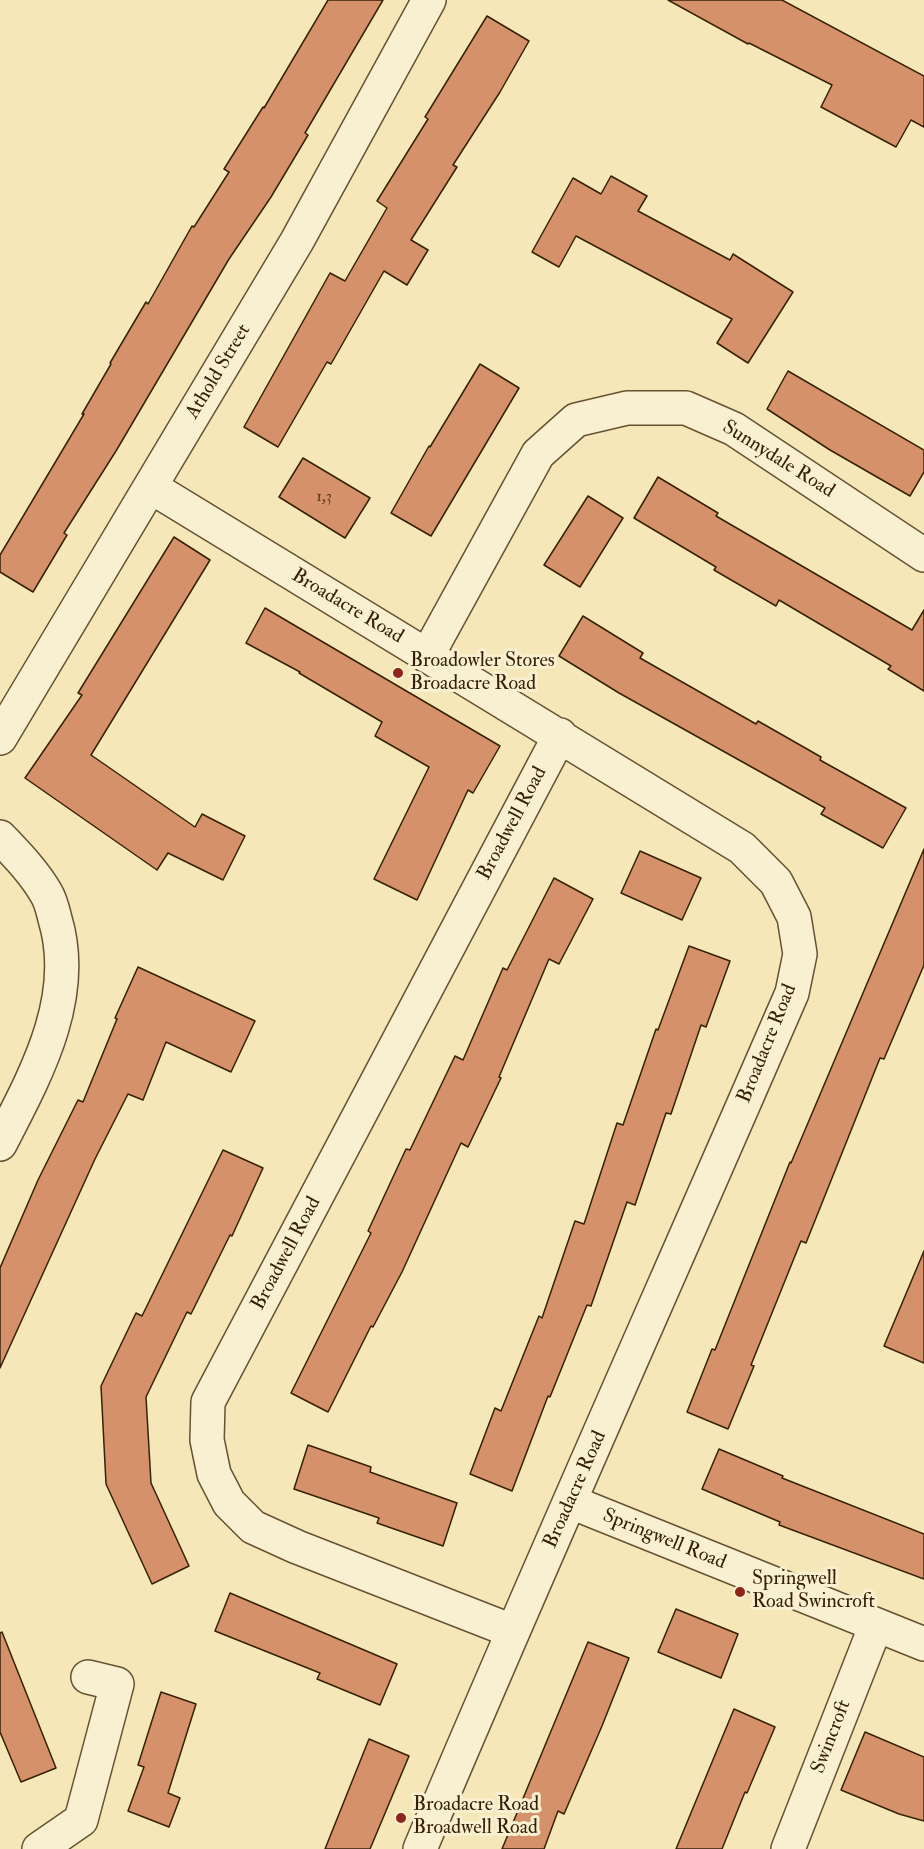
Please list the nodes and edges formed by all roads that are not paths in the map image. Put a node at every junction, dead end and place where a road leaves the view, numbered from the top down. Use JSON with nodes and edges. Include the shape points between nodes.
{"nodes":[{"id":1,"x":429,"y":0,"type":"edge"},
{"id":2,"x":151,"y":487,"type":"junction"},
{"id":3,"x":924,"y":555,"type":"edge"},
{"id":4,"x":427,"y":656,"type":"junction"},
{"id":5,"x":560,"y":735,"type":"junction"},
{"id":6,"x":0,"y":738,"type":"edge"},
{"id":7,"x":0,"y":837,"type":"edge"},
{"id":8,"x":0,"y":1144,"type":"edge"},
{"id":9,"x":571,"y":1502,"type":"junction"},
{"id":10,"x":876,"y":1625,"type":"junction"},
{"id":11,"x":512,"y":1631,"type":"junction"},
{"id":12,"x":924,"y":1644,"type":"edge"},
{"id":13,"x":88,"y":1677,"type":"dead end"},
{"id":14,"x":39,"y":1849,"type":"edge"},
{"id":15,"x":420,"y":1849,"type":"edge"},
{"id":16,"x":788,"y":1849,"type":"edge"}],
"edges":[{"from":1,"to":2,"type":"street","name":"Athold Street","via":[[297,241]]},
{"from":2,"to":4,"type":"street","name":"Broadacre Road"},
{"from":2,"to":6,"type":"street","name":"Athold Street"},
{"from":3,"to":4,"type":"street","name":"Sunnydale Road","via":[[734,429],[686,408],[627,408],[576,420],[538,454]]},
{"from":4,"to":5,"type":"street","name":"Broadacre Road"},
{"from":5,"to":9,"type":"street","name":"Broadacre Road","via":[[742,848],[776,882],[794,917],[800,954],[792,993]]},
{"from":5,"to":11,"type":"street","name":"Broadwell Road","via":[[208,1402],[207,1440],[214,1474],[229,1503],[253,1527]]},
{"from":7,"to":8,"type":"street","via":[[48,895],[59,931],[62,968],[49,1041]]},
{"from":9,"to":10,"type":"street","name":"Springwell Road"},
{"from":9,"to":11,"type":"street","name":"Broadacre Road"},
{"from":10,"to":12,"type":"street","name":"Springwell Road"},
{"from":10,"to":16,"type":"street","name":"Swincroft"},
{"from":11,"to":15,"type":"street","name":"Broadacre Road"},
{"from":13,"to":14,"type":"street","via":[[117,1684],[81,1820]]}]}
